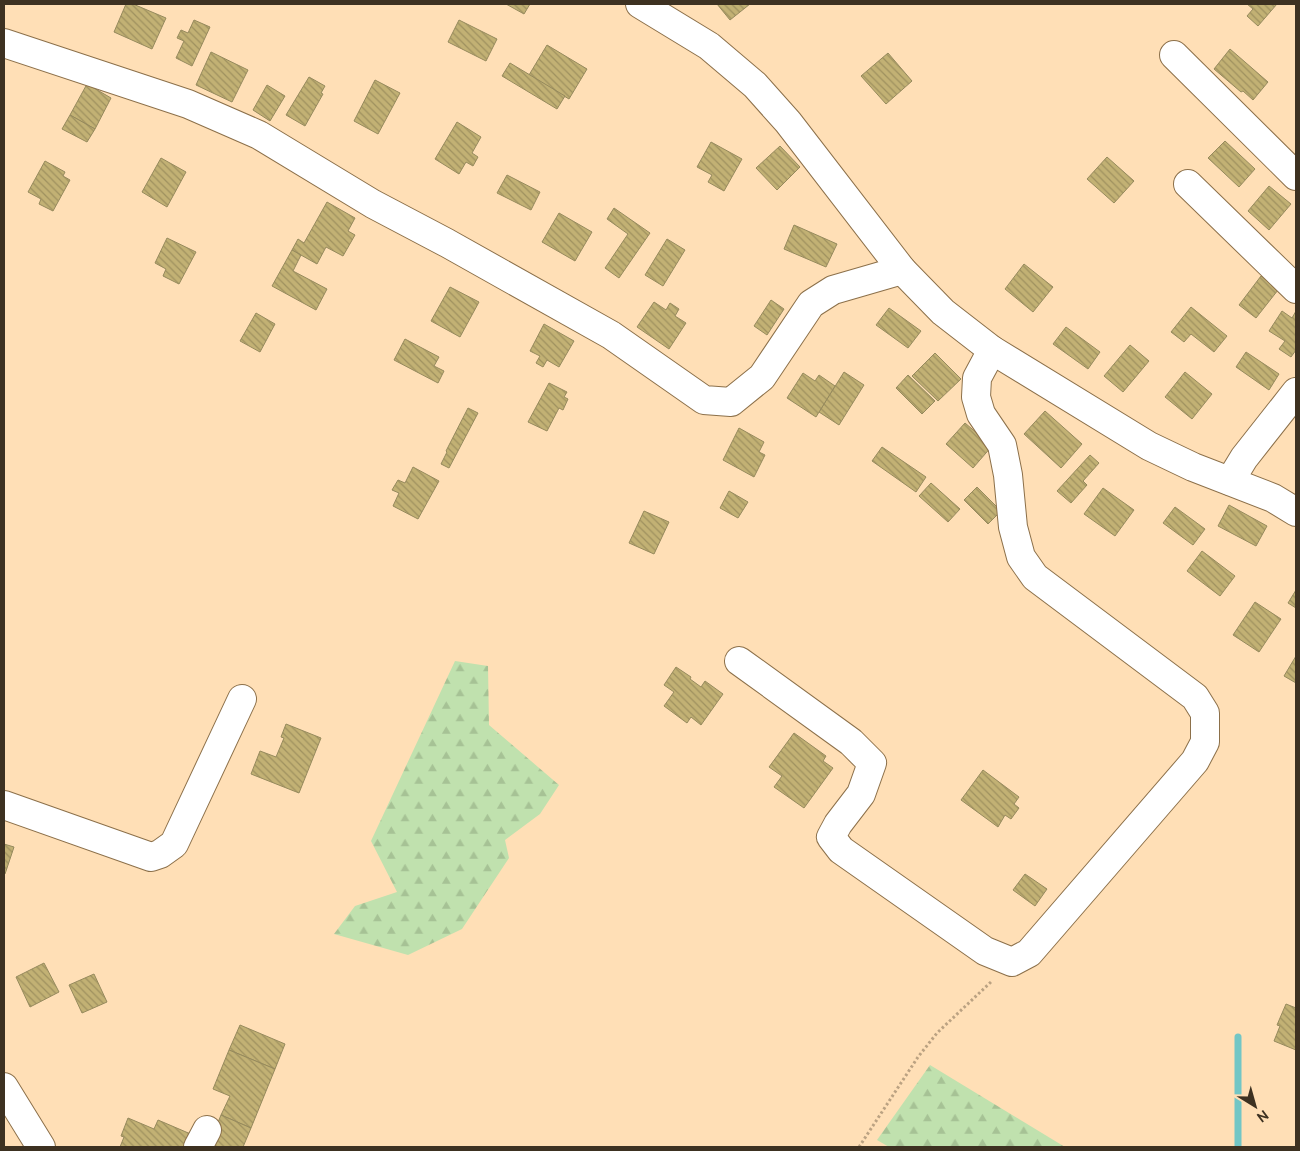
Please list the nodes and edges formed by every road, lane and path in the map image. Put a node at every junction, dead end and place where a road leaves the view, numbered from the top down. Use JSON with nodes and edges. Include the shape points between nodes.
{"nodes":[{"id":1,"x":640,"y":4,"type":"edge"},
{"id":2,"x":4,"y":43,"type":"edge"},
{"id":3,"x":1174,"y":55,"type":"dead end"},
{"id":4,"x":1296,"y":176,"type":"edge"},
{"id":5,"x":1188,"y":184,"type":"dead end"},
{"id":6,"x":902,"y":270,"type":"junction"},
{"id":7,"x":1296,"y":289,"type":"edge"},
{"id":8,"x":992,"y":350,"type":"junction"},
{"id":9,"x":1296,"y":392,"type":"edge"},
{"id":10,"x":1230,"y":481,"type":"junction"},
{"id":11,"x":1296,"y":512,"type":"edge"},
{"id":12,"x":739,"y":661,"type":"dead end"},
{"id":13,"x":242,"y":700,"type":"dead end"},
{"id":14,"x":4,"y":804,"type":"edge"},
{"id":15,"x":1012,"y":962,"type":"junction"},
{"id":16,"x":7,"y":1103,"type":"edge"},
{"id":17,"x":40,"y":1147,"type":"edge"},
{"id":18,"x":859,"y":1147,"type":"edge"}],
"edges":[{"from":1,"to":6,"type":"street","via":[[709,46],[755,85],[788,122]]},
{"from":2,"to":6,"type":"street","via":[[188,104],[259,135],[373,204],[611,335],[704,400],[731,402],[762,377],[810,304],[833,290]]},
{"from":3,"to":4,"type":"street"},
{"from":5,"to":7,"type":"street"},
{"from":6,"to":8,"type":"street","via":[[943,312]]},
{"from":8,"to":10,"type":"street","via":[[1149,446]]},
{"from":8,"to":15,"type":"street","via":[[977,378],[976,397],[981,414],[1002,445],[1013,527],[1021,558],[1034,577],[1195,697],[1205,713],[1205,742],[1195,761],[1028,953]]},
{"from":9,"to":10,"type":"street"},
{"from":10,"to":11,"type":"street","via":[[1273,498]]},
{"from":12,"to":15,"type":"street","via":[[851,742],[872,763],[861,794],[832,837],[841,850],[985,951]]},
{"from":13,"to":14,"type":"street","via":[[174,844],[160,854],[151,857]]},
{"from":15,"to":18,"type":"path","via":[[937,1033]]},
{"from":16,"to":17,"type":"street"}]}
